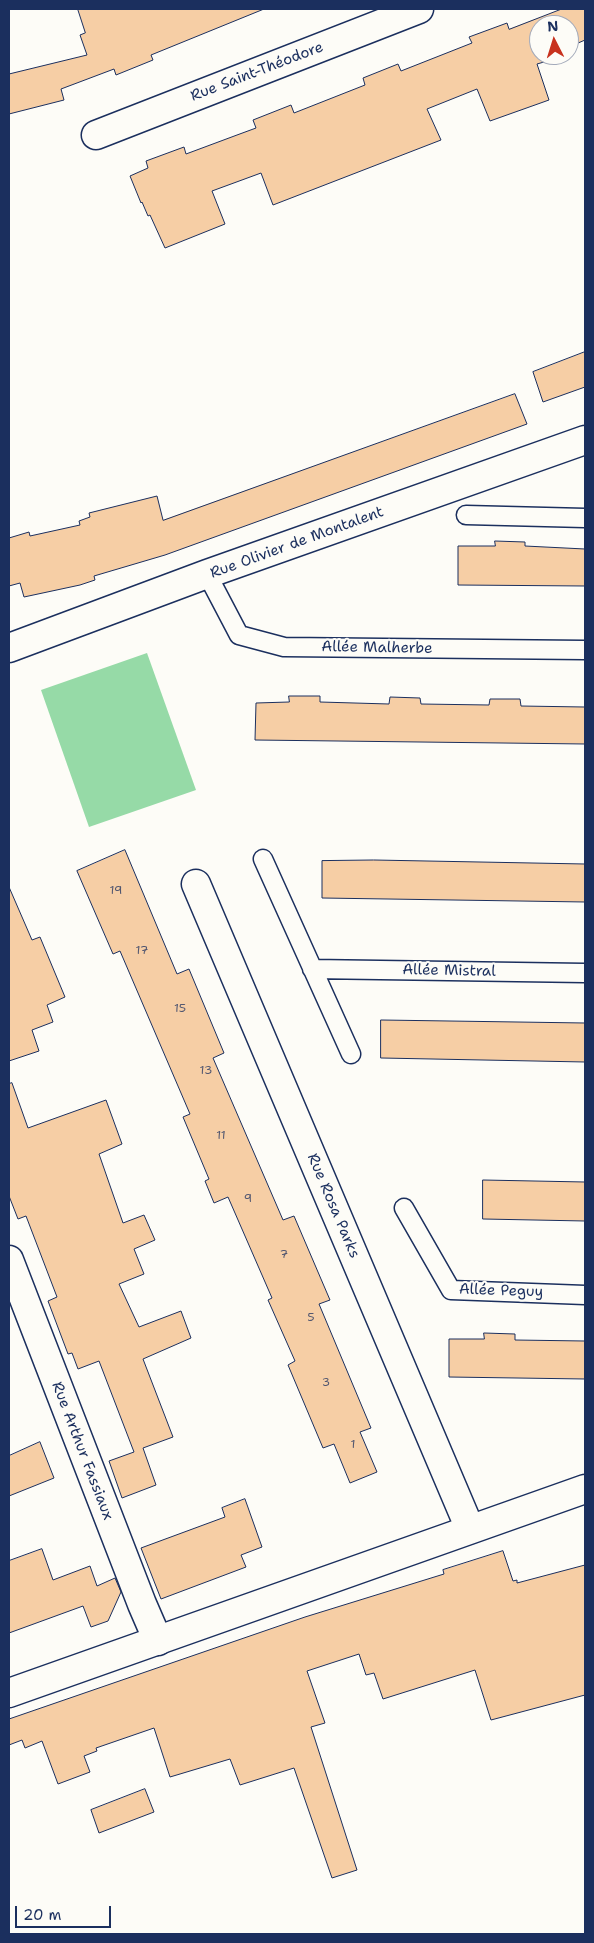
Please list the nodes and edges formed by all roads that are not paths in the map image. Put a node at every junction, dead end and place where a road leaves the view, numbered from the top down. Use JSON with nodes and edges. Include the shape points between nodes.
{"nodes":[{"id":1,"x":419,"y":9,"type":"edge"},
{"id":2,"x":96,"y":135,"type":"dead end"},
{"id":3,"x":585,"y":440,"type":"edge"},
{"id":4,"x":466,"y":515,"type":"dead end"},
{"id":5,"x":585,"y":518,"type":"edge"},
{"id":6,"x":207,"y":574,"type":"junction"},
{"id":7,"x":9,"y":648,"type":"edge"},
{"id":8,"x":585,"y":650,"type":"edge"},
{"id":9,"x":263,"y":859,"type":"dead end"},
{"id":10,"x":196,"y":884,"type":"dead end"},
{"id":11,"x":312,"y":969,"type":"junction"},
{"id":12,"x":585,"y":973,"type":"edge"},
{"id":13,"x":350,"y":1054,"type":"dead end"},
{"id":14,"x":404,"y":1208,"type":"dead end"},
{"id":15,"x":9,"y":1260,"type":"edge"},
{"id":16,"x":585,"y":1295,"type":"edge"},
{"id":17,"x":585,"y":1489,"type":"edge"},
{"id":18,"x":470,"y":1529,"type":"junction"},
{"id":19,"x":158,"y":1641,"type":"junction"},
{"id":20,"x":9,"y":1693,"type":"edge"}],
"edges":[{"from":1,"to":2,"type":"street","name":"Rue Saint-Théodore"},
{"from":3,"to":6,"type":"street","name":"Rue Olivier de Montalent"},
{"from":4,"to":5,"type":"lane"},
{"from":6,"to":7,"type":"street","name":"Rue Olivier de Montalent"},
{"from":6,"to":8,"type":"lane","name":"Allée Malherbe","via":[[239,636],[284,646]]},
{"from":9,"to":11,"type":"lane"},
{"from":10,"to":18,"type":"street","name":"Rue Rosa Parks"},
{"from":11,"to":12,"type":"lane","name":"Allée Mistral"},
{"from":11,"to":13,"type":"lane"},
{"from":14,"to":16,"type":"lane","name":"Allée Peguy","via":[[451,1290]]},
{"from":15,"to":19,"type":"street","name":"Rue Arthur Fassiaux"},
{"from":17,"to":18,"type":"street"},
{"from":18,"to":19,"type":"street"},
{"from":19,"to":20,"type":"street"}]}
